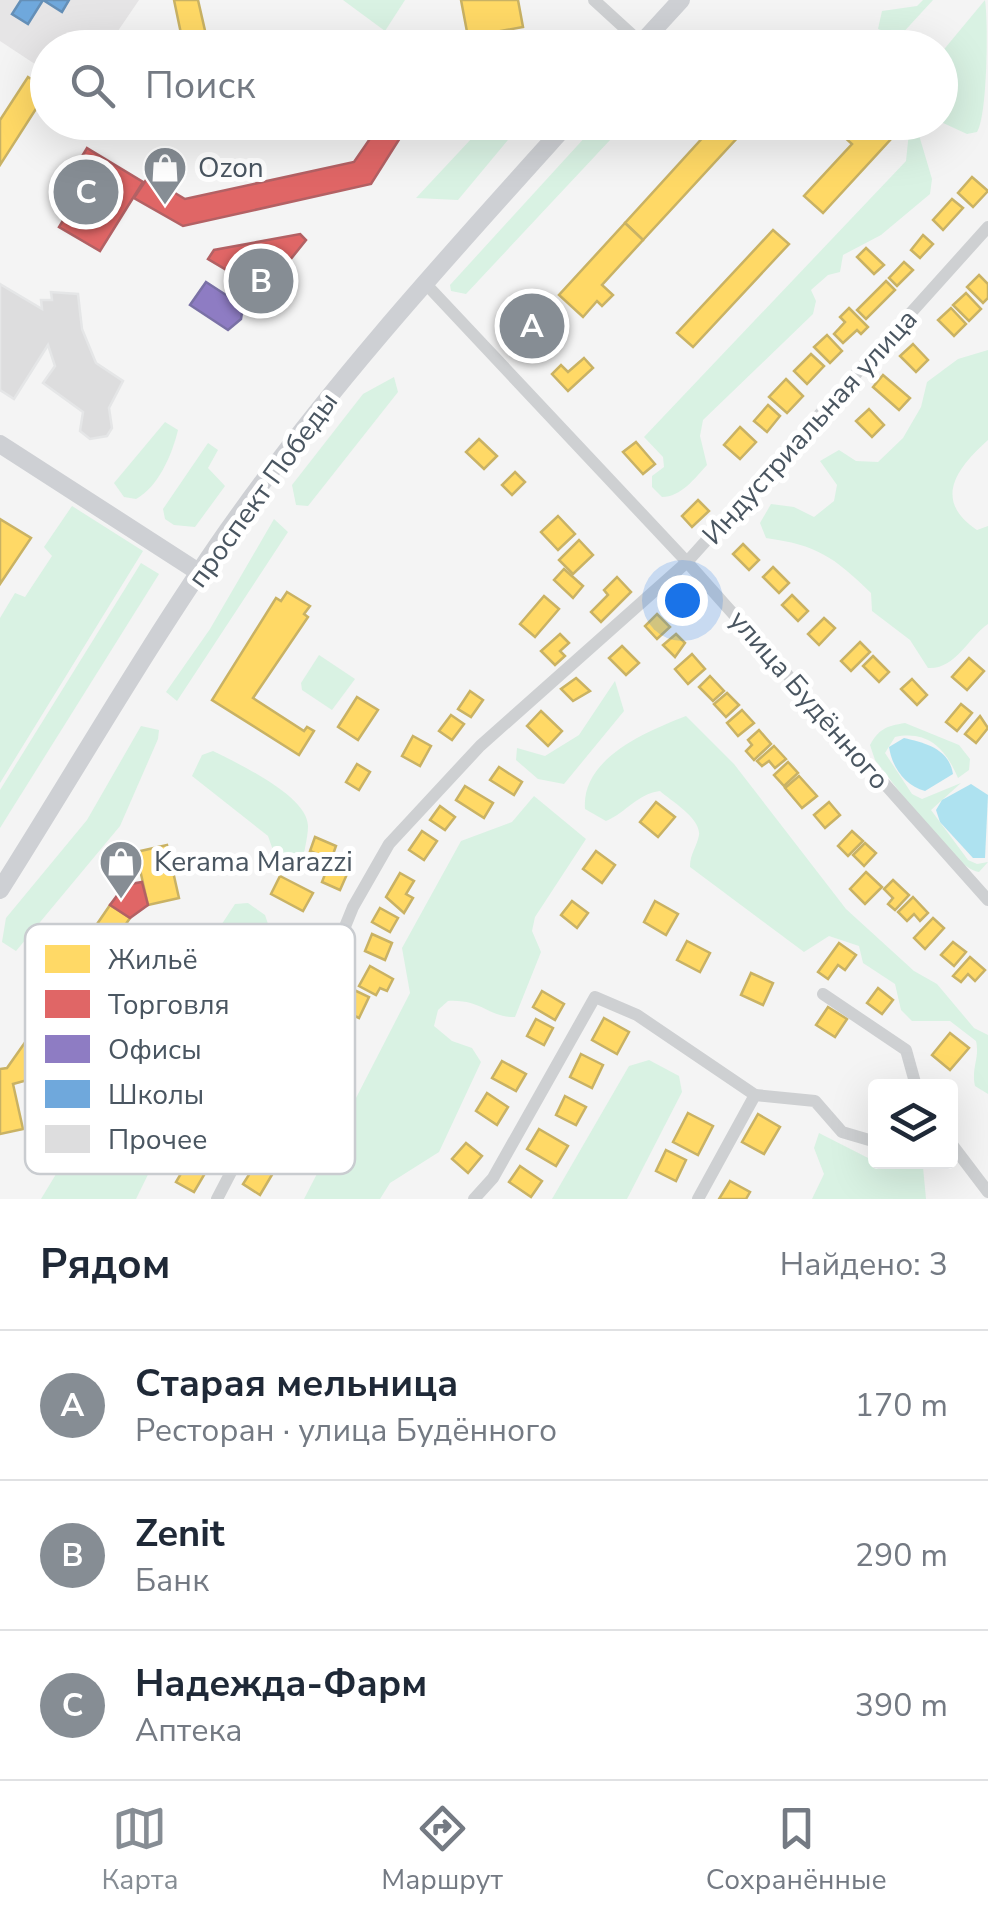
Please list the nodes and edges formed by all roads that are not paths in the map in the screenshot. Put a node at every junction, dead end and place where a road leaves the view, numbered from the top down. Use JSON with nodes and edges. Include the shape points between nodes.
{"nodes":[{"id":1,"x":594,"y":0,"type":"edge"},
{"id":2,"x":680,"y":0,"type":"edge"},
{"id":3,"x":624,"y":30,"type":"edge"},
{"id":4,"x":653,"y":30,"type":"edge"},
{"id":5,"x":553,"y":140,"type":"edge"},
{"id":6,"x":988,"y":227,"type":"edge"},
{"id":7,"x":424,"y":282,"type":"junction"},
{"id":8,"x":0,"y":444,"type":"edge"},
{"id":9,"x":688,"y":562,"type":"junction"},
{"id":10,"x":200,"y":573,"type":"junction"},
{"id":11,"x":0,"y":890,"type":"edge"},
{"id":12,"x":988,"y":900,"type":"edge"},
{"id":13,"x":346,"y":924,"type":"edge"},
{"id":14,"x":823,"y":994,"type":"dead end"},
{"id":15,"x":914,"y":1079,"type":"edge"},
{"id":16,"x":755,"y":1095,"type":"junction"},
{"id":17,"x":868,"y":1140,"type":"edge"},
{"id":18,"x":958,"y":1153,"type":"edge"},
{"id":19,"x":230,"y":1174,"type":"edge"},
{"id":20,"x":988,"y":1192,"type":"edge"},
{"id":21,"x":217,"y":1199,"type":"edge"},
{"id":22,"x":474,"y":1199,"type":"edge"},
{"id":23,"x":698,"y":1199,"type":"edge"}],
"edges":[{"from":1,"to":3,"type":"street"},
{"from":2,"to":4,"type":"main road"},
{"from":5,"to":7,"type":"main road","name":"проспект Победы"},
{"from":6,"to":9,"type":"street","name":"Индустриальная улица"},
{"from":7,"to":9,"type":"street","name":"улица Будённого"},
{"from":7,"to":10,"type":"main road","name":"проспект Победы","via":[[316,413]]},
{"from":8,"to":10,"type":"main road"},
{"from":9,"to":12,"type":"street","name":"улица Будённого"},
{"from":9,"to":13,"type":"street","name":"Индустриальная улица","via":[[480,746],[389,844]]},
{"from":10,"to":11,"type":"main road","name":"проспект Победы"},
{"from":14,"to":15,"type":"street","via":[[906,1050]]},
{"from":16,"to":17,"type":"street","via":[[815,1102],[842,1132]]},
{"from":16,"to":22,"type":"street","via":[[638,1014],[595,997],[493,1178]]},
{"from":16,"to":23,"type":"street"},
{"from":18,"to":20,"type":"street"},
{"from":19,"to":21,"type":"street","name":"Индустриальная улица"}]}
